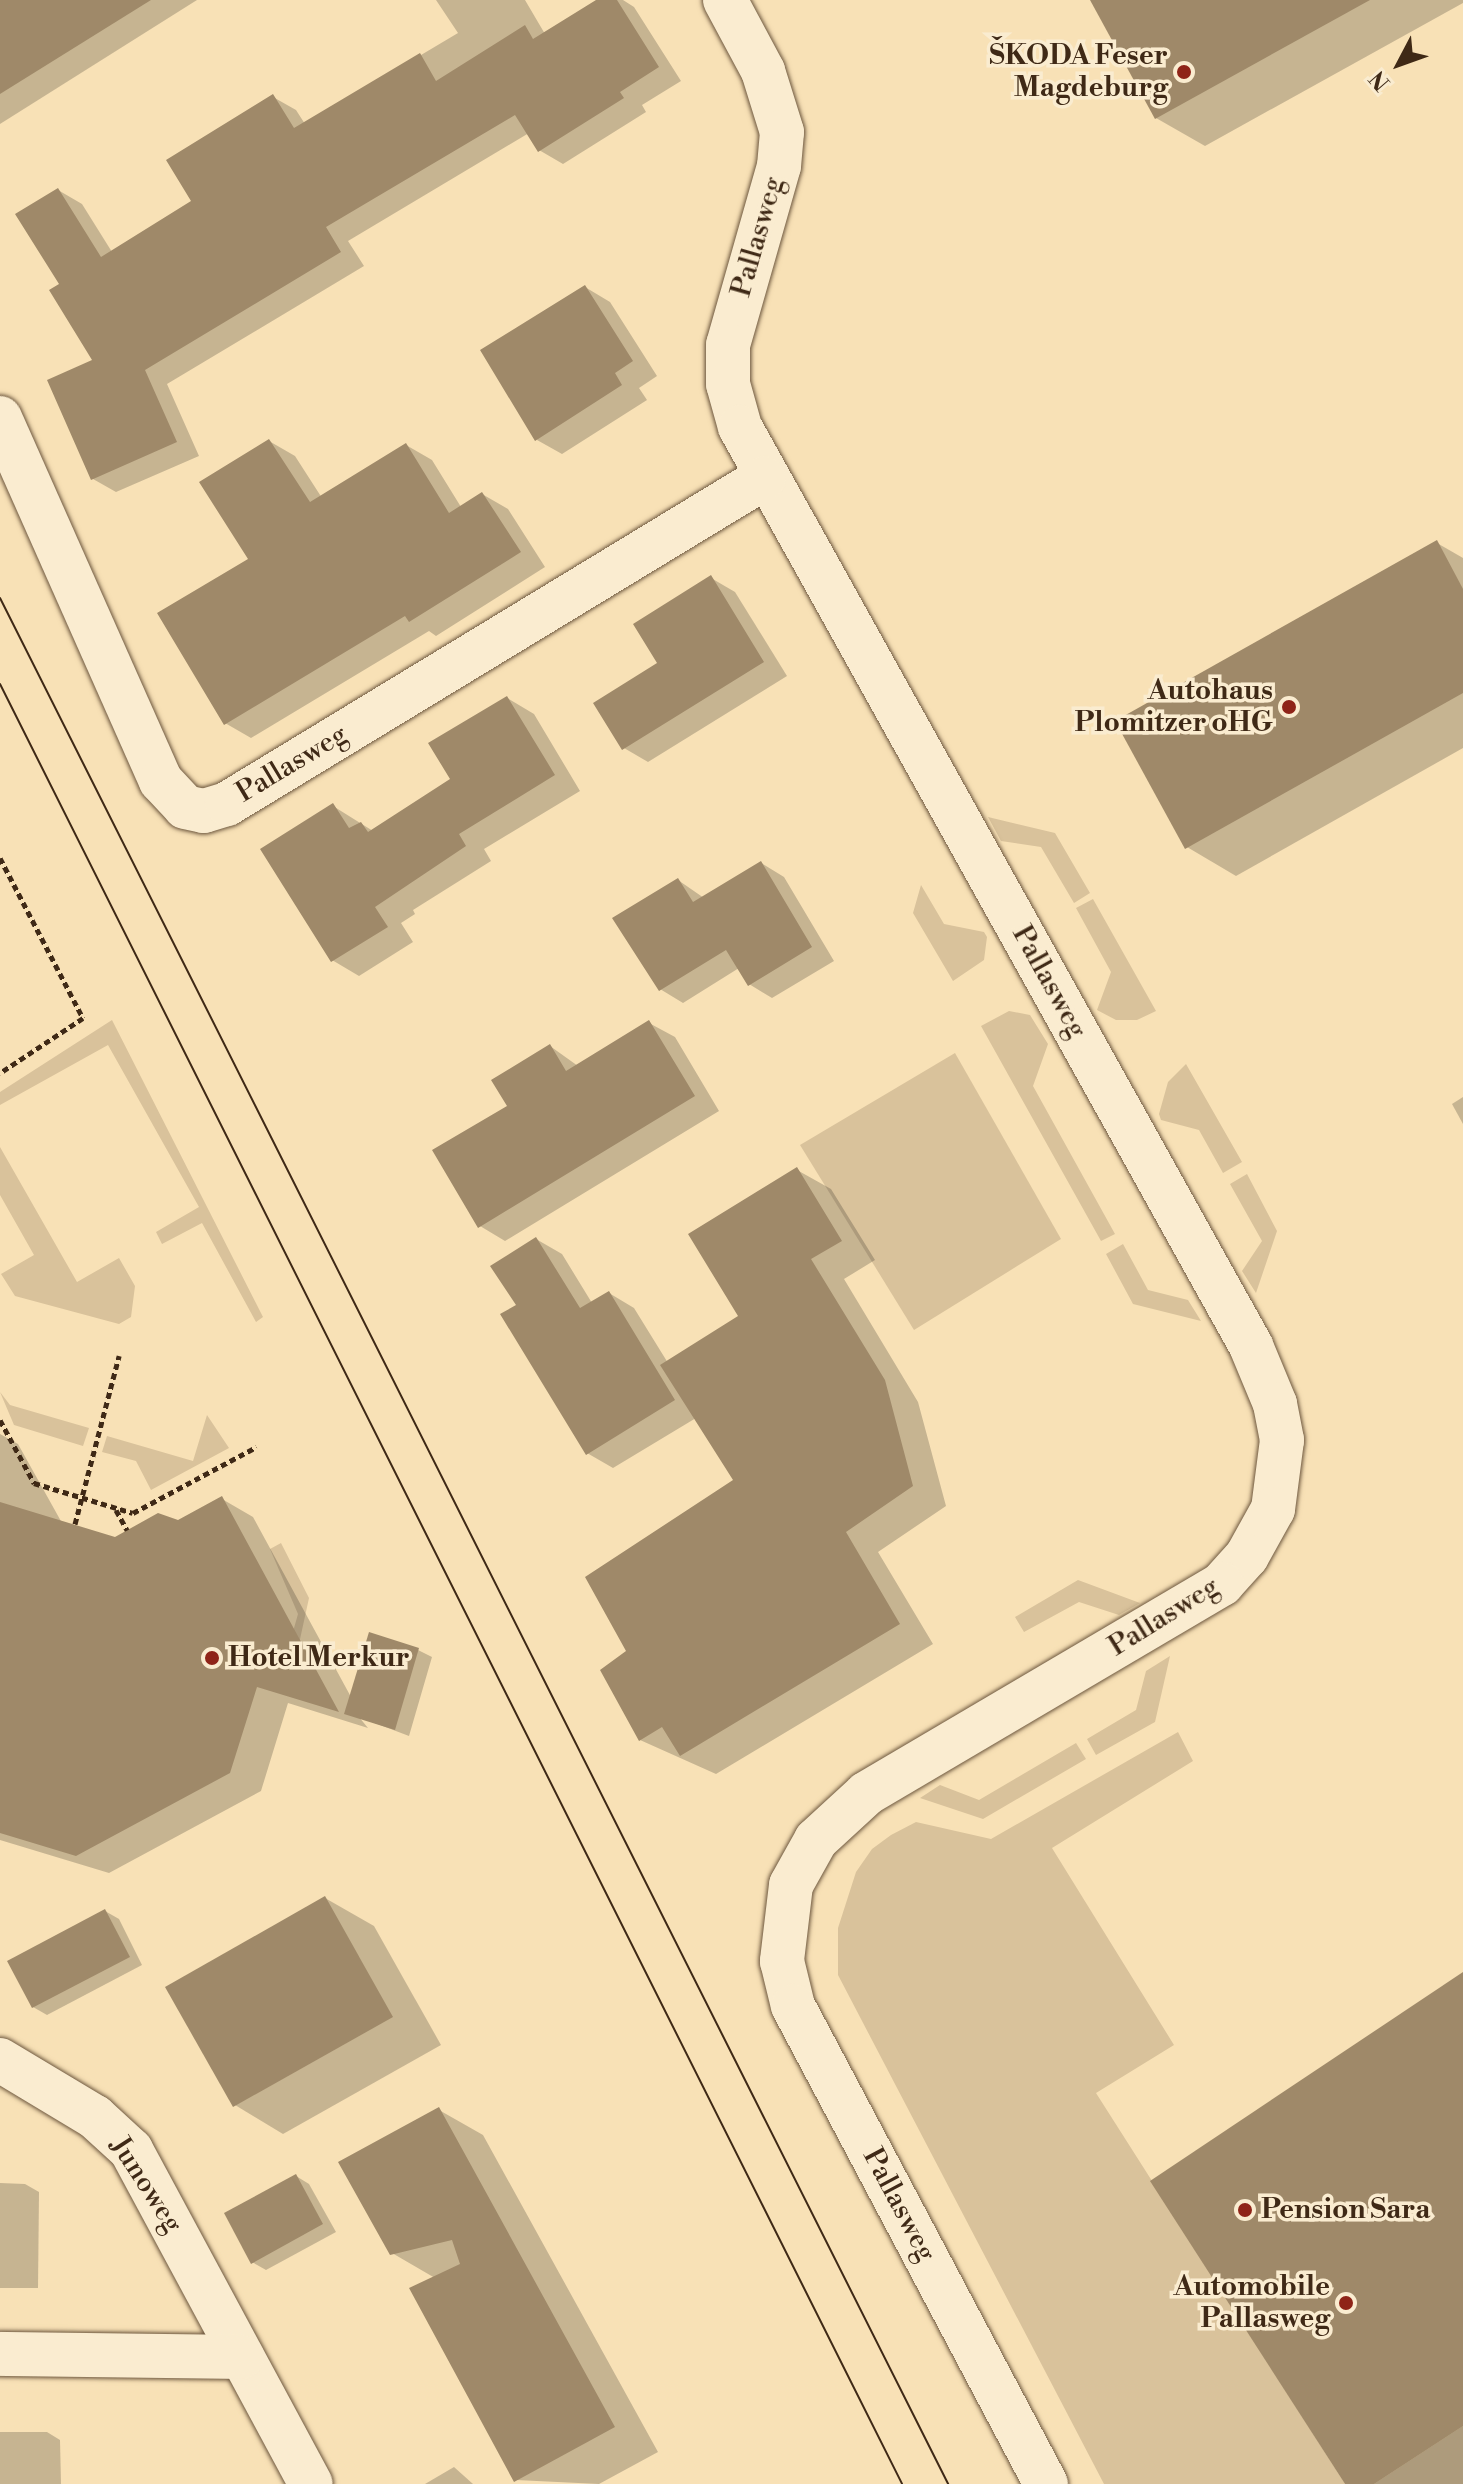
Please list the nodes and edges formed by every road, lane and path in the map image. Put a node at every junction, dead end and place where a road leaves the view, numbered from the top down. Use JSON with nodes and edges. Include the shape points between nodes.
{"nodes":[{"id":1,"x":725,"y":0,"type":"edge"},
{"id":2,"x":0,"y":418,"type":"edge"},
{"id":3,"x":764,"y":478,"type":"junction"},
{"id":4,"x":0,"y":858,"type":"edge"},
{"id":5,"x":0,"y":1073,"type":"edge"},
{"id":6,"x":119,"y":1356,"type":"dead end"},
{"id":7,"x":0,"y":1420,"type":"edge"},
{"id":8,"x":256,"y":1447,"type":"dead end"},
{"id":9,"x":81,"y":1498,"type":"junction"},
{"id":10,"x":116,"y":1509,"type":"junction"},
{"id":11,"x":75,"y":1524,"type":"dead end"},
{"id":12,"x":127,"y":1530,"type":"dead end"},
{"id":13,"x":0,"y":2060,"type":"edge"},
{"id":14,"x":0,"y":2354,"type":"edge"},
{"id":15,"x":242,"y":2357,"type":"junction"},
{"id":16,"x":311,"y":2484,"type":"edge"},
{"id":17,"x":1046,"y":2484,"type":"edge"}],
"edges":[{"from":1,"to":3,"type":"street","name":"Pallasweg","via":[[763,71],[782,132],[779,166],[732,324],[727,364],[732,402]]},
{"from":2,"to":3,"type":"street","name":"Pallasweg","via":[[161,781],[185,807],[204,811],[227,804]]},
{"from":3,"to":17,"type":"street","name":"Pallasweg","via":[[1251,1346],[1281,1431],[1282,1469],[1273,1509],[1255,1545],[1222,1584],[866,1794],[816,1840],[791,1885],[782,1961],[793,2006]]},
{"from":4,"to":5,"type":"path","via":[[83,1018]]},
{"from":6,"to":9,"type":"path"},
{"from":7,"to":9,"type":"path","via":[[34,1483]]},
{"from":8,"to":10,"type":"path","via":[[133,1513]]},
{"from":9,"to":10,"type":"path"},
{"from":9,"to":11,"type":"path"},
{"from":10,"to":12,"type":"path"},
{"from":13,"to":15,"type":"street","name":"Junoweg","via":[[95,2117],[131,2150]]},
{"from":14,"to":15,"type":"street"},
{"from":15,"to":16,"type":"street","name":"Junoweg"}]}
